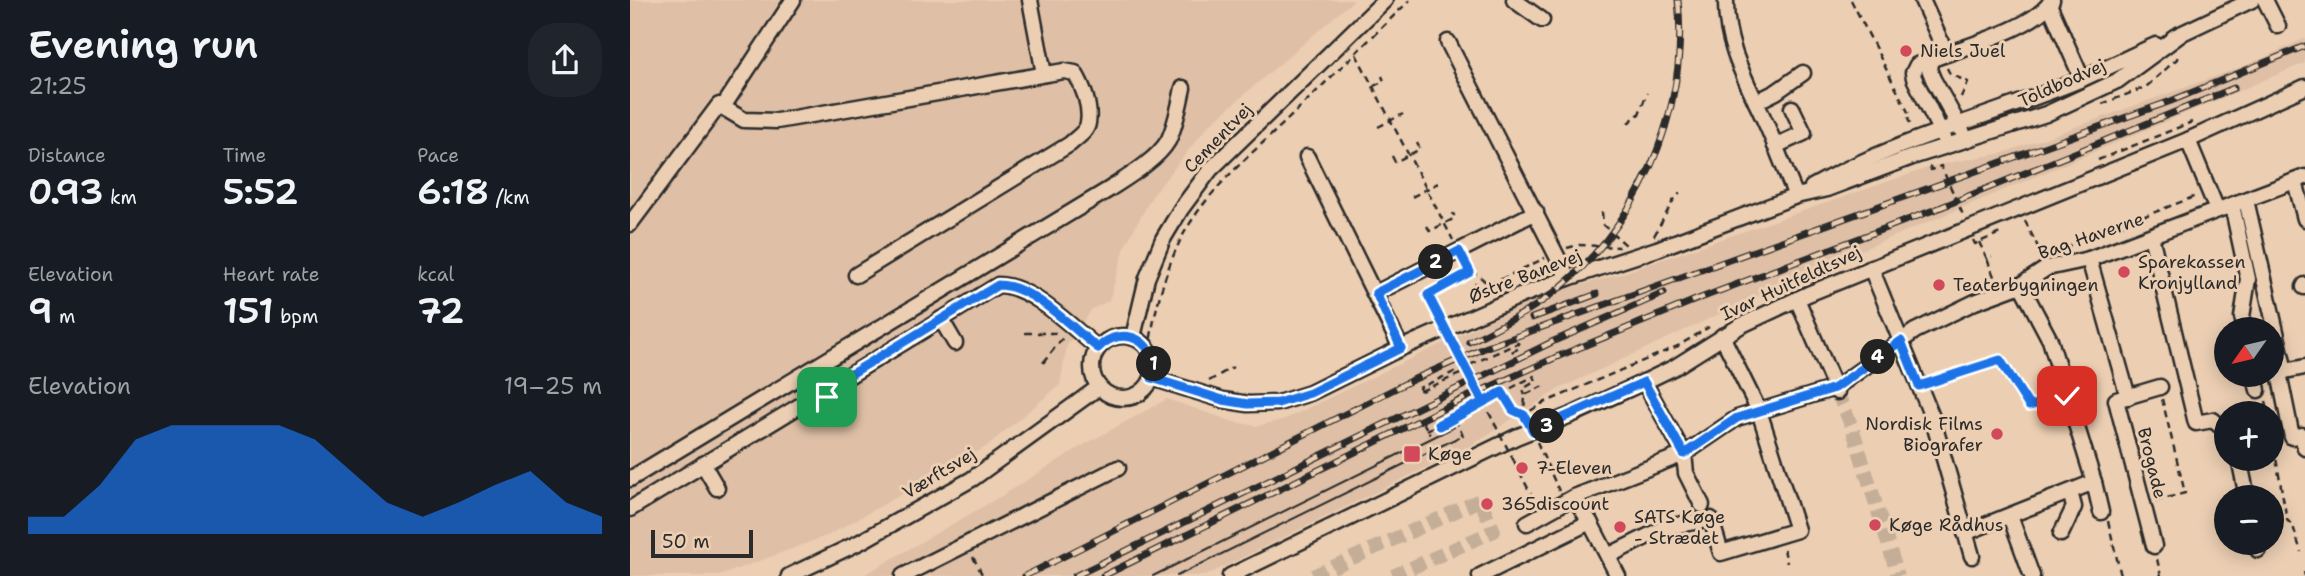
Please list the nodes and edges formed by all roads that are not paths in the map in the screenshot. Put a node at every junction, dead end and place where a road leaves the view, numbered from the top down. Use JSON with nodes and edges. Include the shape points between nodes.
{"nodes":[{"id":1,"x":793,"y":0,"type":"edge"},
{"id":2,"x":1030,"y":0,"type":"edge"},
{"id":3,"x":1385,"y":0,"type":"edge"},
{"id":4,"x":1514,"y":0,"type":"edge"},
{"id":5,"x":1726,"y":0,"type":"edge"},
{"id":6,"x":1922,"y":0,"type":"edge"},
{"id":7,"x":2252,"y":0,"type":"edge"},
{"id":8,"x":2265,"y":0,"type":"edge"},
{"id":9,"x":2051,"y":2,"type":"edge"},
{"id":10,"x":1542,"y":20,"type":"dead end"},
{"id":11,"x":2278,"y":26,"type":"dead end"},
{"id":12,"x":2181,"y":34,"type":"junction"},
{"id":13,"x":1448,"y":42,"type":"dead end"},
{"id":14,"x":1939,"y":56,"type":"junction"},
{"id":15,"x":1803,"y":73,"type":"dead end"},
{"id":16,"x":1044,"y":74,"type":"junction"},
{"id":17,"x":2082,"y":79,"type":"junction"},
{"id":18,"x":2305,"y":87,"type":"edge"},
{"id":19,"x":1182,"y":88,"type":"dead end"},
{"id":20,"x":1756,"y":102,"type":"junction"},
{"id":21,"x":723,"y":107,"type":"junction"},
{"id":22,"x":1792,"y":107,"type":"dead end"},
{"id":23,"x":1958,"y":125,"type":"junction"},
{"id":24,"x":1941,"y":130,"type":"junction"},
{"id":25,"x":2188,"y":140,"type":"junction"},
{"id":26,"x":1967,"y":141,"type":"junction"},
{"id":27,"x":1775,"y":146,"type":"junction"},
{"id":28,"x":1948,"y":146,"type":"junction"},
{"id":29,"x":1307,"y":157,"type":"dead end"},
{"id":30,"x":2300,"y":179,"type":"edge"},
{"id":31,"x":1796,"y":196,"type":"junction"},
{"id":32,"x":2239,"y":202,"type":"junction"},
{"id":33,"x":2217,"y":210,"type":"junction"},
{"id":34,"x":1536,"y":212,"type":"junction"},
{"id":35,"x":2305,"y":219,"type":"edge"},
{"id":36,"x":630,"y":224,"type":"edge"},
{"id":37,"x":2151,"y":236,"type":"junction"},
{"id":38,"x":2089,"y":259,"type":"junction"},
{"id":39,"x":1871,"y":268,"type":"junction"},
{"id":40,"x":856,"y":275,"type":"dead end"},
{"id":41,"x":1567,"y":278,"type":"junction"},
{"id":42,"x":2021,"y":285,"type":"junction"},
{"id":43,"x":1376,"y":293,"type":"junction"},
{"id":44,"x":1797,"y":299,"type":"junction"},
{"id":45,"x":2242,"y":317,"type":"edge"},
{"id":46,"x":940,"y":319,"type":"junction"},
{"id":47,"x":1722,"y":336,"type":"junction"},
{"id":48,"x":1133,"y":337,"type":"junction"},
{"id":49,"x":1901,"y":341,"type":"junction"},
{"id":50,"x":955,"y":343,"type":"dead end"},
{"id":51,"x":1098,"y":348,"type":"junction"},
{"id":52,"x":1401,"y":348,"type":"junction"},
{"id":53,"x":2305,"y":368,"type":"edge"},
{"id":54,"x":2285,"y":371,"type":"junction"},
{"id":55,"x":1152,"y":378,"type":"junction"},
{"id":56,"x":1644,"y":382,"type":"junction"},
{"id":57,"x":1099,"y":387,"type":"junction"},
{"id":58,"x":2160,"y":387,"type":"road end"},
{"id":59,"x":2257,"y":387,"type":"edge"},
{"id":60,"x":1836,"y":390,"type":"junction"},
{"id":61,"x":2258,"y":390,"type":"dead end"},
{"id":62,"x":823,"y":391,"type":"junction"},
{"id":63,"x":2128,"y":397,"type":"junction"},
{"id":64,"x":1759,"y":411,"type":"junction"},
{"id":65,"x":837,"y":415,"type":"dead end"},
{"id":66,"x":2214,"y":421,"type":"edge"},
{"id":67,"x":2305,"y":449,"type":"edge"},
{"id":68,"x":1684,"y":454,"type":"junction"},
{"id":69,"x":703,"y":464,"type":"junction"},
{"id":70,"x":1118,"y":468,"type":"dead end"},
{"id":71,"x":630,"y":479,"type":"edge"},
{"id":72,"x":2094,"y":482,"type":"junction"},
{"id":73,"x":717,"y":488,"type":"dead end"},
{"id":74,"x":2070,"y":492,"type":"junction"},
{"id":75,"x":1568,"y":499,"type":"junction"},
{"id":76,"x":1702,"y":506,"type":"dead end"},
{"id":77,"x":630,"y":509,"type":"edge"},
{"id":78,"x":2101,"y":512,"type":"road end"},
{"id":79,"x":2010,"y":516,"type":"junction"},
{"id":80,"x":1592,"y":526,"type":"junction"},
{"id":81,"x":1965,"y":533,"type":"junction"},
{"id":82,"x":2061,"y":534,"type":"dead end"},
{"id":83,"x":1542,"y":545,"type":"junction"},
{"id":84,"x":2154,"y":546,"type":"road end"},
{"id":85,"x":1608,"y":556,"type":"junction"},
{"id":86,"x":1972,"y":556,"type":"dead end"},
{"id":87,"x":1483,"y":574,"type":"edge"},
{"id":88,"x":1235,"y":575,"type":"edge"},
{"id":89,"x":789,"y":576,"type":"edge"},
{"id":90,"x":903,"y":576,"type":"edge"},
{"id":91,"x":1618,"y":576,"type":"edge"},
{"id":92,"x":2032,"y":576,"type":"edge"}],
"edges":[{"from":1,"to":21,"type":"street"},
{"from":2,"to":16,"type":"street"},
{"from":3,"to":48,"type":"street","name":"Cementvej","via":[[1210,170],[1163,239],[1147,278]]},
{"from":4,"to":10,"type":"street"},
{"from":5,"to":20,"type":"street","via":[[1726,23],[1735,58]]},
{"from":6,"to":14,"type":"street"},
{"from":7,"to":12,"type":"street","name":"Toldbodvej"},
{"from":8,"to":11,"type":"street"},
{"from":9,"to":14,"type":"street","via":[[2024,24]]},
{"from":9,"to":17,"type":"street"},
{"from":12,"to":17,"type":"street","name":"Toldbodvej"},
{"from":12,"to":26,"type":"street","name":"Toldbodvej","via":[[2117,81],[2046,114]]},
{"from":13,"to":34,"type":"street"},
{"from":14,"to":23,"type":"street","via":[[1929,69]]},
{"from":14,"to":24,"type":"street","via":[[1917,65],[1913,73]]},
{"from":15,"to":20,"type":"street"},
{"from":16,"to":21,"type":"street","via":[[777,121],[744,120]]},
{"from":16,"to":40,"type":"street","via":[[1075,74],[1082,84],[1088,123],[1084,132]]},
{"from":17,"to":23,"type":"street","name":"Toldbodvej"},
{"from":18,"to":25,"type":"street","name":"Ivar Huitfeldtsvej"},
{"from":19,"to":71,"type":"street","via":[[1167,143],[1108,190]]},
{"from":20,"to":27,"type":"street"},
{"from":21,"to":36,"type":"street","via":[[719,105]]},
{"from":22,"to":27,"type":"street","via":[[1804,133]]},
{"from":23,"to":24,"type":"street","name":"Toldbodvej"},
{"from":23,"to":26,"type":"street"},
{"from":24,"to":28,"type":"street"},
{"from":24,"to":31,"type":"street","name":"Østre Banevej","via":[[1838,172]]},
{"from":25,"to":33,"type":"street"},
{"from":25,"to":39,"type":"street","name":"Ivar Huitfeldtsvej"},
{"from":26,"to":28,"type":"street","name":"Toldbodvej"},
{"from":27,"to":31,"type":"street"},
{"from":28,"to":31,"type":"street","name":"Østre Banevej"},
{"from":29,"to":43,"type":"street"},
{"from":30,"to":32,"type":"street","name":"Bag Haverne"},
{"from":30,"to":35,"type":"street"},
{"from":31,"to":41,"type":"street","name":"Østre Banevej"},
{"from":32,"to":33,"type":"street","name":"Bag Haverne"},
{"from":32,"to":45,"type":"street","via":[[2248,279]]},
{"from":32,"to":54,"type":"street"},
{"from":33,"to":37,"type":"street","name":"Bag Haverne"},
{"from":34,"to":41,"type":"street"},
{"from":34,"to":43,"type":"street"},
{"from":37,"to":38,"type":"street","name":"Bag Haverne"},
{"from":37,"to":66,"type":"street","via":[[2196,423]]},
{"from":38,"to":42,"type":"street","name":"Bag Haverne","via":[[2047,268]]},
{"from":38,"to":63,"type":"street"},
{"from":39,"to":44,"type":"street","name":"Ivar Huitfeldtsvej"},
{"from":39,"to":49,"type":"street"},
{"from":41,"to":52,"type":"street","name":"Østre Banevej"},
{"from":42,"to":49,"type":"street","name":"Bag Haverne","via":[[1975,302]]},
{"from":42,"to":72,"type":"street","via":[[2050,340]]},
{"from":43,"to":52,"type":"street"},
{"from":44,"to":47,"type":"street","name":"Ivar Huitfeldtsvej"},
{"from":44,"to":60,"type":"street"},
{"from":46,"to":50,"type":"street"},
{"from":46,"to":51,"type":"street","via":[[998,285],[1008,285],[1037,300]]},
{"from":46,"to":62,"type":"street"},
{"from":47,"to":56,"type":"street","name":"Ivar Huitfeldtsvej"},
{"from":47,"to":64,"type":"street"},
{"from":48,"to":51,"type":"street","via":[[1113,337]]},
{"from":48,"to":55,"type":"street","via":[[1149,350]]},
{"from":49,"to":60,"type":"street","name":"Bag Haverne"},
{"from":49,"to":81,"type":"street","via":[[1932,417]]},
{"from":51,"to":57,"type":"street","via":[[1092,368]]},
{"from":52,"to":55,"type":"street","name":"Østre Banevej","via":[[1310,393],[1278,403],[1223,400]]},
{"from":53,"to":54,"type":"street"},
{"from":54,"to":67,"type":"street","via":[[2279,373],[2292,437],[2302,435]]},
{"from":55,"to":57,"type":"street","via":[[1128,398],[1117,398]]},
{"from":56,"to":68,"type":"street"},
{"from":56,"to":88,"type":"street","name":"Ivar Huitfeldtsvej","via":[[1516,437]]},
{"from":57,"to":89,"type":"street","name":"Værftsvej","via":[[972,479]]},
{"from":58,"to":63,"type":"street"},
{"from":59,"to":61,"type":"street"},
{"from":60,"to":64,"type":"street","name":"Bag Haverne"},
{"from":62,"to":65,"type":"street"},
{"from":62,"to":69,"type":"street"},
{"from":63,"to":84,"type":"street","name":"Brogade","via":[[2116,400]]},
{"from":64,"to":68,"type":"street","name":"Bag Haverne","via":[[1737,418]]},
{"from":64,"to":85,"type":"street","via":[[1797,530],[1721,553],[1711,519],[1665,527]]},
{"from":68,"to":75,"type":"street","name":"Bag Haverne"},
{"from":68,"to":76,"type":"street","via":[[1686,473]]},
{"from":69,"to":73,"type":"street"},
{"from":69,"to":77,"type":"street"},
{"from":70,"to":90,"type":"street"},
{"from":72,"to":74,"type":"street"},
{"from":72,"to":78,"type":"street"},
{"from":74,"to":79,"type":"street"},
{"from":74,"to":82,"type":"street","via":[[2074,507]]},
{"from":75,"to":80,"type":"street"},
{"from":75,"to":83,"type":"street","name":"Bag Haverne","via":[[1529,522]]},
{"from":79,"to":81,"type":"street"},
{"from":79,"to":92,"type":"street"},
{"from":80,"to":83,"type":"street"},
{"from":80,"to":85,"type":"street"},
{"from":81,"to":86,"type":"street"},
{"from":83,"to":87,"type":"street"},
{"from":85,"to":91,"type":"street"}]}
